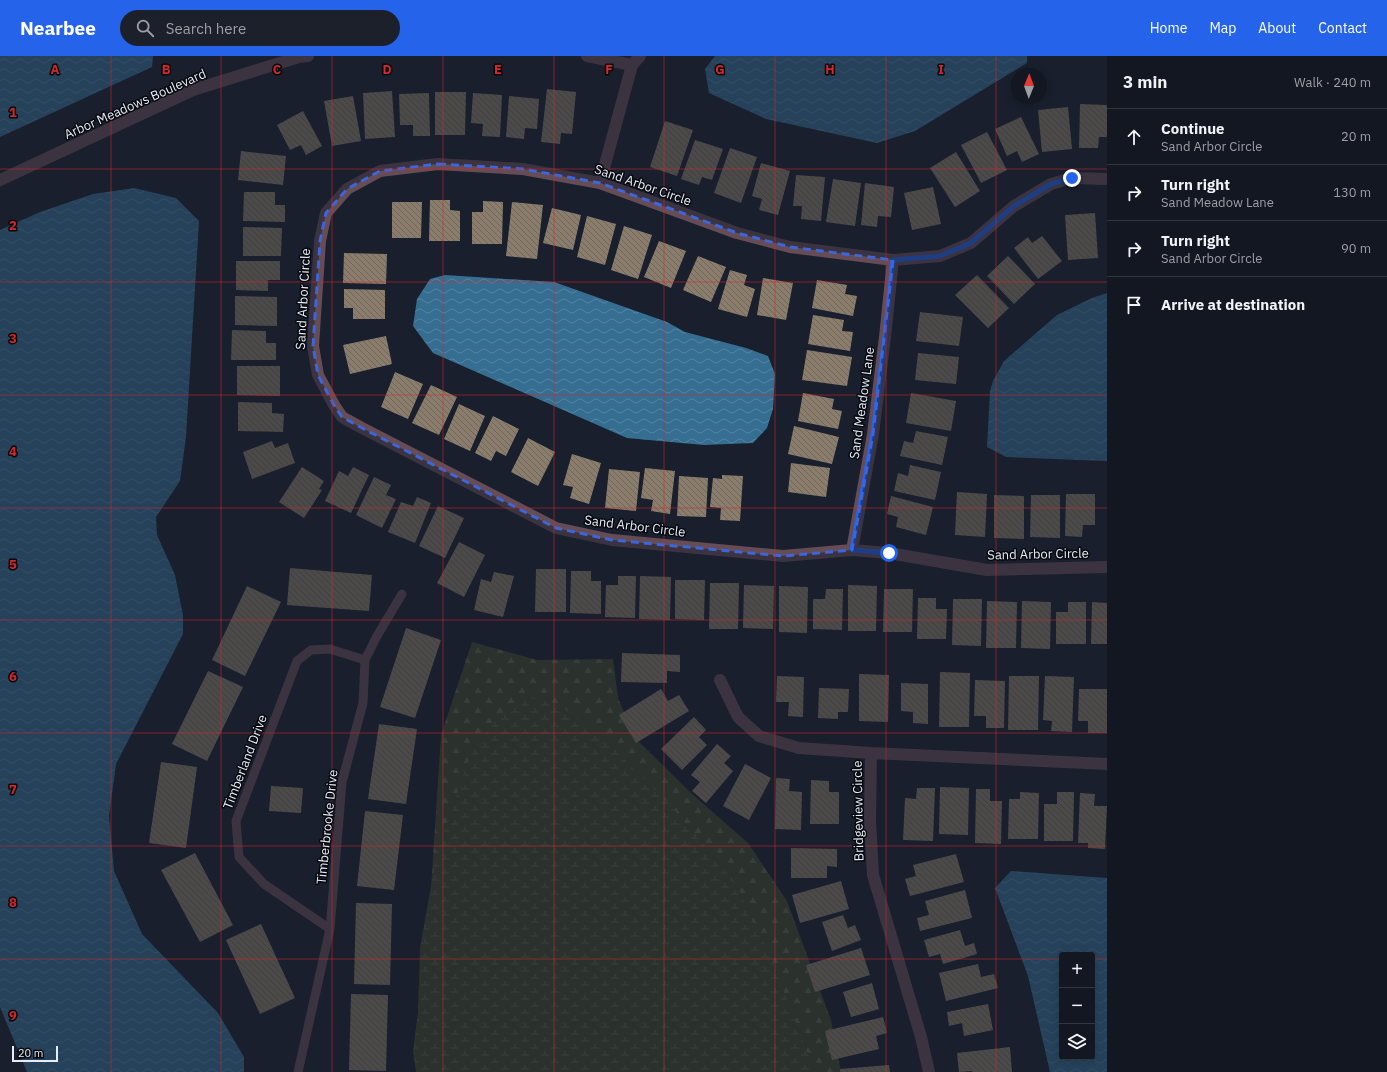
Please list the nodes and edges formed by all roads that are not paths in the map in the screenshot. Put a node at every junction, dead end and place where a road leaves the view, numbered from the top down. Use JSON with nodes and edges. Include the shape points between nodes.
{"nodes":[{"id":1,"x":308,"y":56,"type":"edge"},
{"id":2,"x":587,"y":56,"type":"edge"},
{"id":3,"x":636,"y":61,"type":"edge"},
{"id":4,"x":0,"y":180,"type":"edge"},
{"id":5,"x":1107,"y":180,"type":"edge"},
{"id":6,"x":600,"y":183,"type":"junction"},
{"id":7,"x":893,"y":260,"type":"junction"},
{"id":8,"x":852,"y":550,"type":"junction"},
{"id":9,"x":1107,"y":567,"type":"edge"},
{"id":10,"x":402,"y":594,"type":"dead end"},
{"id":11,"x":365,"y":660,"type":"junction"},
{"id":12,"x":720,"y":680,"type":"dead end"},
{"id":13,"x":871,"y":754,"type":"junction"},
{"id":14,"x":1107,"y":764,"type":"edge"},
{"id":15,"x":330,"y":929,"type":"junction"},
{"id":16,"x":298,"y":1072,"type":"edge"},
{"id":17,"x":929,"y":1072,"type":"edge"}],
"edges":[{"from":1,"to":4,"type":"street","name":"Arbor Meadows Boulevard","via":[[193,90]]},
{"from":2,"to":3,"type":"street"},
{"from":3,"to":6,"type":"street"},
{"from":5,"to":7,"type":"street","name":"Sand Arbor Circle","via":[[1072,178],[1051,184],[1014,206],[971,243],[940,256]]},
{"from":6,"to":7,"type":"street","name":"Sand Arbor Circle","via":[[737,233],[790,247]]},
{"from":6,"to":8,"type":"street","name":"Sand Arbor Circle","via":[[523,169],[438,164],[380,171],[347,189],[326,213],[320,241],[313,346],[318,375],[342,417],[556,528],[612,540],[783,556]]},
{"from":7,"to":8,"type":"street","name":"Sand Meadow Lane","via":[[873,434]]},
{"from":8,"to":9,"type":"street","name":"Sand Arbor Circle","via":[[889,553],[987,570]]},
{"from":10,"to":11,"type":"lane","name":"Timberbrooke Drive","via":[[376,636]]},
{"from":11,"to":15,"type":"lane","name":"Timberbrooke Drive","via":[[363,703],[342,782]]},
{"from":11,"to":15,"type":"lane","name":"Timberland Drive","via":[[330,648],[312,650],[297,661],[236,821],[240,857],[264,884]]},
{"from":12,"to":13,"type":"street","via":[[738,717],[759,736],[799,748]]},
{"from":13,"to":14,"type":"street","name":"Bridgeview Circle"},
{"from":13,"to":17,"type":"street","name":"Bridgeview Circle","via":[[870,820],[873,875],[922,1037]]},
{"from":15,"to":16,"type":"lane","name":"Timberbrooke Drive"}]}
